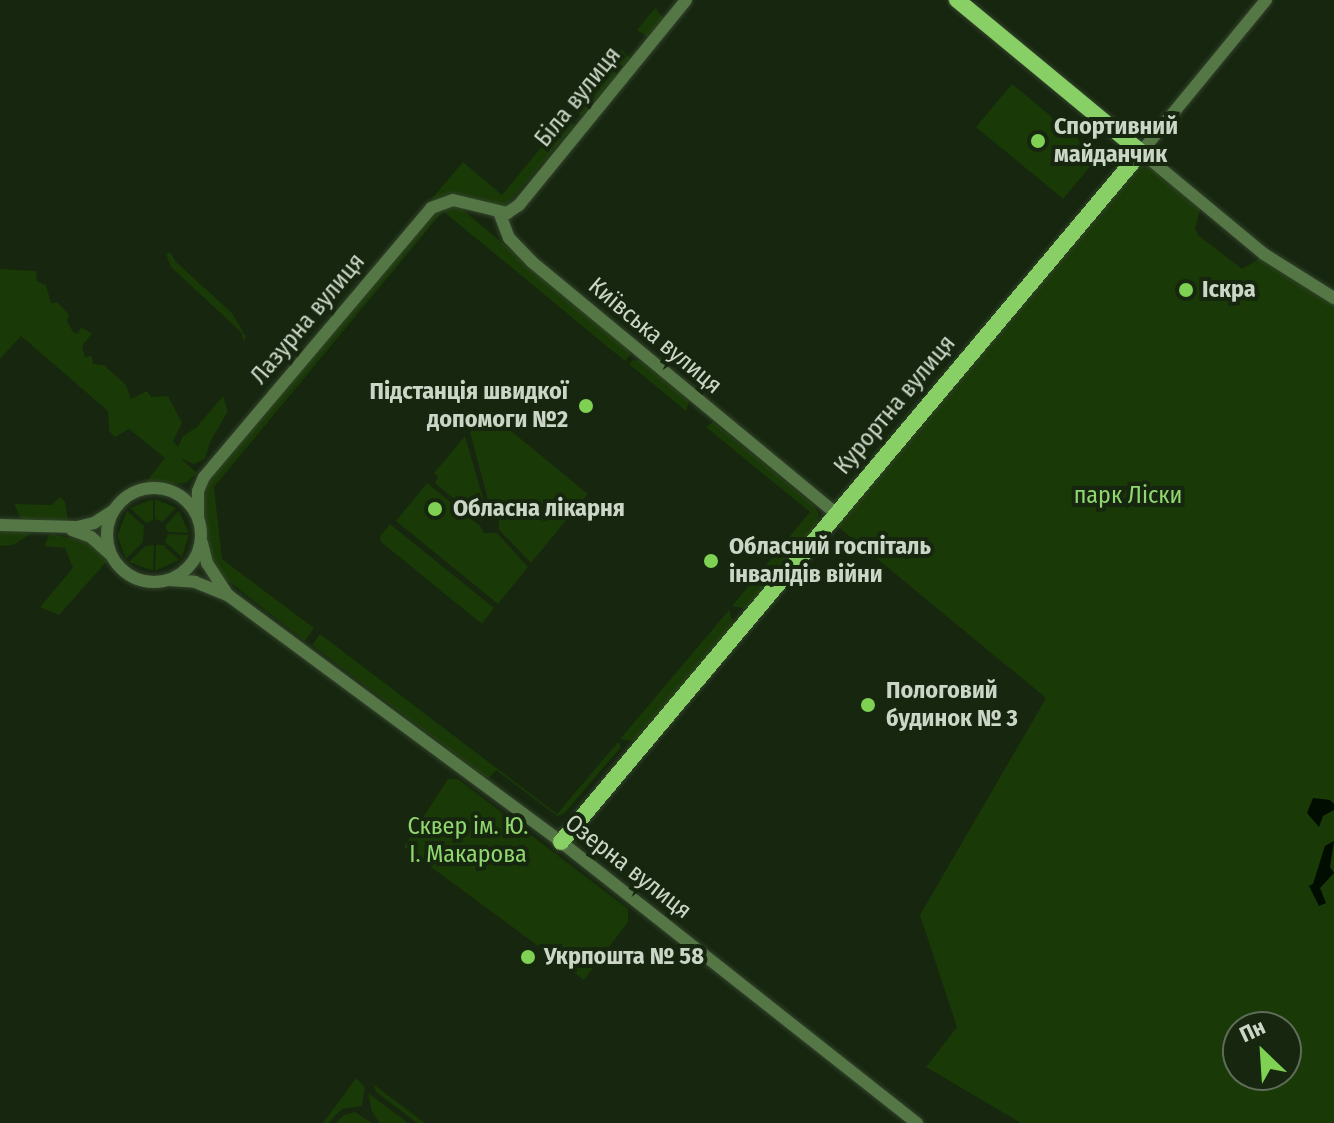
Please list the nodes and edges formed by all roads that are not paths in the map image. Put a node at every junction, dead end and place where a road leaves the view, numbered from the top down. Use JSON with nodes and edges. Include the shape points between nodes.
{"nodes":[{"id":1,"x":686,"y":0,"type":"edge"},
{"id":2,"x":957,"y":0,"type":"edge"},
{"id":3,"x":1266,"y":0,"type":"edge"},
{"id":4,"x":1141,"y":152,"type":"junction"},
{"id":5,"x":499,"y":212,"type":"junction"},
{"id":6,"x":1334,"y":298,"type":"edge"},
{"id":7,"x":204,"y":477,"type":"junction"},
{"id":8,"x":168,"y":490,"type":"junction"},
{"id":9,"x":114,"y":510,"type":"junction"},
{"id":10,"x":835,"y":513,"type":"junction"},
{"id":11,"x":198,"y":516,"type":"junction"},
{"id":12,"x":0,"y":525,"type":"edge"},
{"id":13,"x":65,"y":528,"type":"junction"},
{"id":14,"x":201,"y":538,"type":"junction"},
{"id":15,"x":111,"y":554,"type":"junction"},
{"id":16,"x":169,"y":580,"type":"junction"},
{"id":17,"x":229,"y":596,"type":"junction"},
{"id":18,"x":561,"y":842,"type":"junction"},
{"id":19,"x":917,"y":1123,"type":"edge"}],
"edges":[{"from":1,"to":5,"type":"street","name":"Біла вулиця","via":[[519,205]]},
{"from":2,"to":4,"type":"main road"},
{"from":3,"to":4,"type":"street","name":"Курортна вулиця"},
{"from":4,"to":6,"type":"street","via":[[1264,254]]},
{"from":4,"to":10,"type":"main road","name":"Курортна вулиця"},
{"from":5,"to":7,"type":"street","name":"Лазурна вулиця","via":[[453,200],[431,208]]},
{"from":5,"to":10,"type":"street","name":"Київська вулиця","via":[[509,238],[532,262]]},
{"from":7,"to":8,"type":"street","name":"Лазурна вулиця"},
{"from":7,"to":11,"type":"street"},
{"from":8,"to":9,"type":"street","via":[[135,492]]},
{"from":8,"to":11,"type":"street","via":[[186,500]]},
{"from":9,"to":13,"type":"street","via":[[94,523]]},
{"from":9,"to":15,"type":"street","via":[[107,527]]},
{"from":10,"to":18,"type":"main road","name":"Курортна вулиця"},
{"from":11,"to":14,"type":"street"},
{"from":12,"to":13,"type":"street"},
{"from":13,"to":15,"type":"street","via":[[91,537]]},
{"from":14,"to":16,"type":"street","via":[[194,561]]},
{"from":14,"to":17,"type":"street","name":"Озерна вулиця","via":[[207,563]]},
{"from":15,"to":16,"type":"street","via":[[133,578]]},
{"from":16,"to":17,"type":"street","name":"Озерна вулиця","via":[[195,582]]},
{"from":17,"to":18,"type":"street","name":"Озерна вулиця"},
{"from":18,"to":19,"type":"street","name":"Озерна вулиця"}]}
